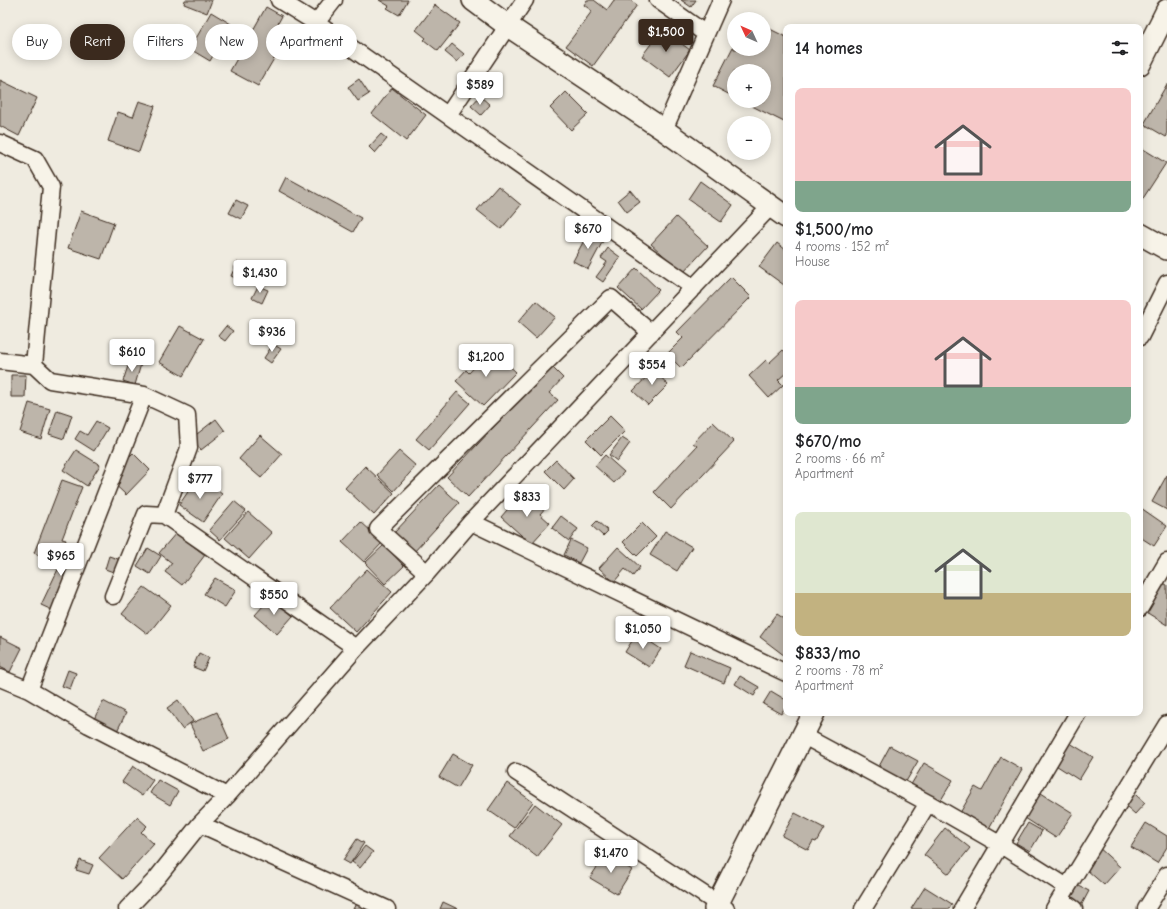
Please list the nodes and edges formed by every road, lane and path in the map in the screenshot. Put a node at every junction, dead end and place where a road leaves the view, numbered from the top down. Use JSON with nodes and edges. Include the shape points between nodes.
{"nodes":[{"id":1,"x":278,"y":0,"type":"edge"},
{"id":2,"x":334,"y":0,"type":"edge"},
{"id":3,"x":473,"y":0,"type":"edge"},
{"id":4,"x":525,"y":0,"type":"edge"},
{"id":5,"x":658,"y":0,"type":"edge"},
{"id":6,"x":721,"y":0,"type":"edge"},
{"id":7,"x":1167,"y":10,"type":"edge"},
{"id":8,"x":316,"y":23,"type":"junction"},
{"id":9,"x":508,"y":26,"type":"junction"},
{"id":10,"x":706,"y":34,"type":"junction"},
{"id":11,"x":1143,"y":58,"type":"edge"},
{"id":12,"x":448,"y":115,"type":"junction"},
{"id":13,"x":664,"y":130,"type":"junction"},
{"id":14,"x":0,"y":143,"type":"edge"},
{"id":15,"x":778,"y":212,"type":"edge"},
{"id":16,"x":1143,"y":236,"type":"edge"},
{"id":17,"x":1167,"y":249,"type":"edge"},
{"id":18,"x":1167,"y":283,"type":"edge"},
{"id":19,"x":694,"y":288,"type":"junction"},
{"id":20,"x":1143,"y":332,"type":"edge"},
{"id":21,"x":651,"y":333,"type":"junction"},
{"id":22,"x":0,"y":361,"type":"edge"},
{"id":23,"x":34,"y":365,"type":"junction"},
{"id":24,"x":144,"y":395,"type":"junction"},
{"id":25,"x":164,"y":515,"type":"junction"},
{"id":26,"x":471,"y":522,"type":"junction"},
{"id":27,"x":1167,"y":562,"type":"edge"},
{"id":28,"x":426,"y":573,"type":"junction"},
{"id":29,"x":113,"y":596,"type":"dead end"},
{"id":30,"x":1143,"y":603,"type":"edge"},
{"id":31,"x":356,"y":648,"type":"junction"},
{"id":32,"x":783,"y":672,"type":"edge"},
{"id":33,"x":0,"y":678,"type":"edge"},
{"id":34,"x":28,"y":690,"type":"junction"},
{"id":35,"x":812,"y":716,"type":"edge"},
{"id":36,"x":1076,"y":716,"type":"edge"},
{"id":37,"x":1167,"y":724,"type":"edge"},
{"id":38,"x":802,"y":735,"type":"junction"},
{"id":39,"x":516,"y":772,"type":"dead end"},
{"id":40,"x":227,"y":796,"type":"junction"},
{"id":41,"x":928,"y":803,"type":"junction"},
{"id":42,"x":200,"y":824,"type":"junction"},
{"id":43,"x":1001,"y":845,"type":"junction"},
{"id":44,"x":1167,"y":875,"type":"edge"},
{"id":45,"x":1061,"y":899,"type":"edge"},
{"id":46,"x":720,"y":907,"type":"edge"},
{"id":47,"x":127,"y":909,"type":"edge"},
{"id":48,"x":387,"y":909,"type":"edge"},
{"id":49,"x":863,"y":909,"type":"edge"},
{"id":50,"x":962,"y":909,"type":"edge"},
{"id":51,"x":1074,"y":909,"type":"edge"},
{"id":52,"x":1146,"y":909,"type":"edge"}],
"edges":[{"from":1,"to":8,"type":"street"},
{"from":2,"to":8,"type":"street"},
{"from":3,"to":9,"type":"street"},
{"from":4,"to":9,"type":"street"},
{"from":5,"to":10,"type":"street"},
{"from":6,"to":10,"type":"street"},
{"from":7,"to":11,"type":"street"},
{"from":8,"to":12,"type":"street"},
{"from":9,"to":12,"type":"street"},
{"from":9,"to":13,"type":"street"},
{"from":10,"to":13,"type":"street"},
{"from":12,"to":19,"type":"street"},
{"from":13,"to":15,"type":"street"},
{"from":14,"to":23,"type":"street","via":[[35,159],[51,187]]},
{"from":15,"to":19,"type":"street"},
{"from":16,"to":17,"type":"street"},
{"from":18,"to":20,"type":"street"},
{"from":19,"to":21,"type":"street"},
{"from":21,"to":26,"type":"street"},
{"from":21,"to":28,"type":"street","via":[[611,298],[378,529]]},
{"from":22,"to":23,"type":"street"},
{"from":23,"to":24,"type":"street","via":[[50,380]]},
{"from":24,"to":25,"type":"street","via":[[187,416],[190,448]]},
{"from":24,"to":34,"type":"street"},
{"from":25,"to":29,"type":"street","via":[[146,514]]},
{"from":25,"to":31,"type":"street"},
{"from":26,"to":28,"type":"street"},
{"from":26,"to":32,"type":"street"},
{"from":27,"to":30,"type":"street"},
{"from":28,"to":31,"type":"street"},
{"from":31,"to":40,"type":"street"},
{"from":33,"to":34,"type":"street"},
{"from":34,"to":40,"type":"street","via":[[89,725]]},
{"from":35,"to":38,"type":"street"},
{"from":36,"to":43,"type":"street"},
{"from":37,"to":45,"type":"street"},
{"from":38,"to":41,"type":"street"},
{"from":38,"to":46,"type":"street"},
{"from":39,"to":46,"type":"street"},
{"from":40,"to":42,"type":"street"},
{"from":41,"to":43,"type":"street"},
{"from":41,"to":49,"type":"street"},
{"from":42,"to":47,"type":"street","via":[[156,879]]},
{"from":42,"to":48,"type":"street"},
{"from":43,"to":45,"type":"street"},
{"from":43,"to":50,"type":"street"},
{"from":44,"to":52,"type":"street"},
{"from":45,"to":51,"type":"street"}]}
